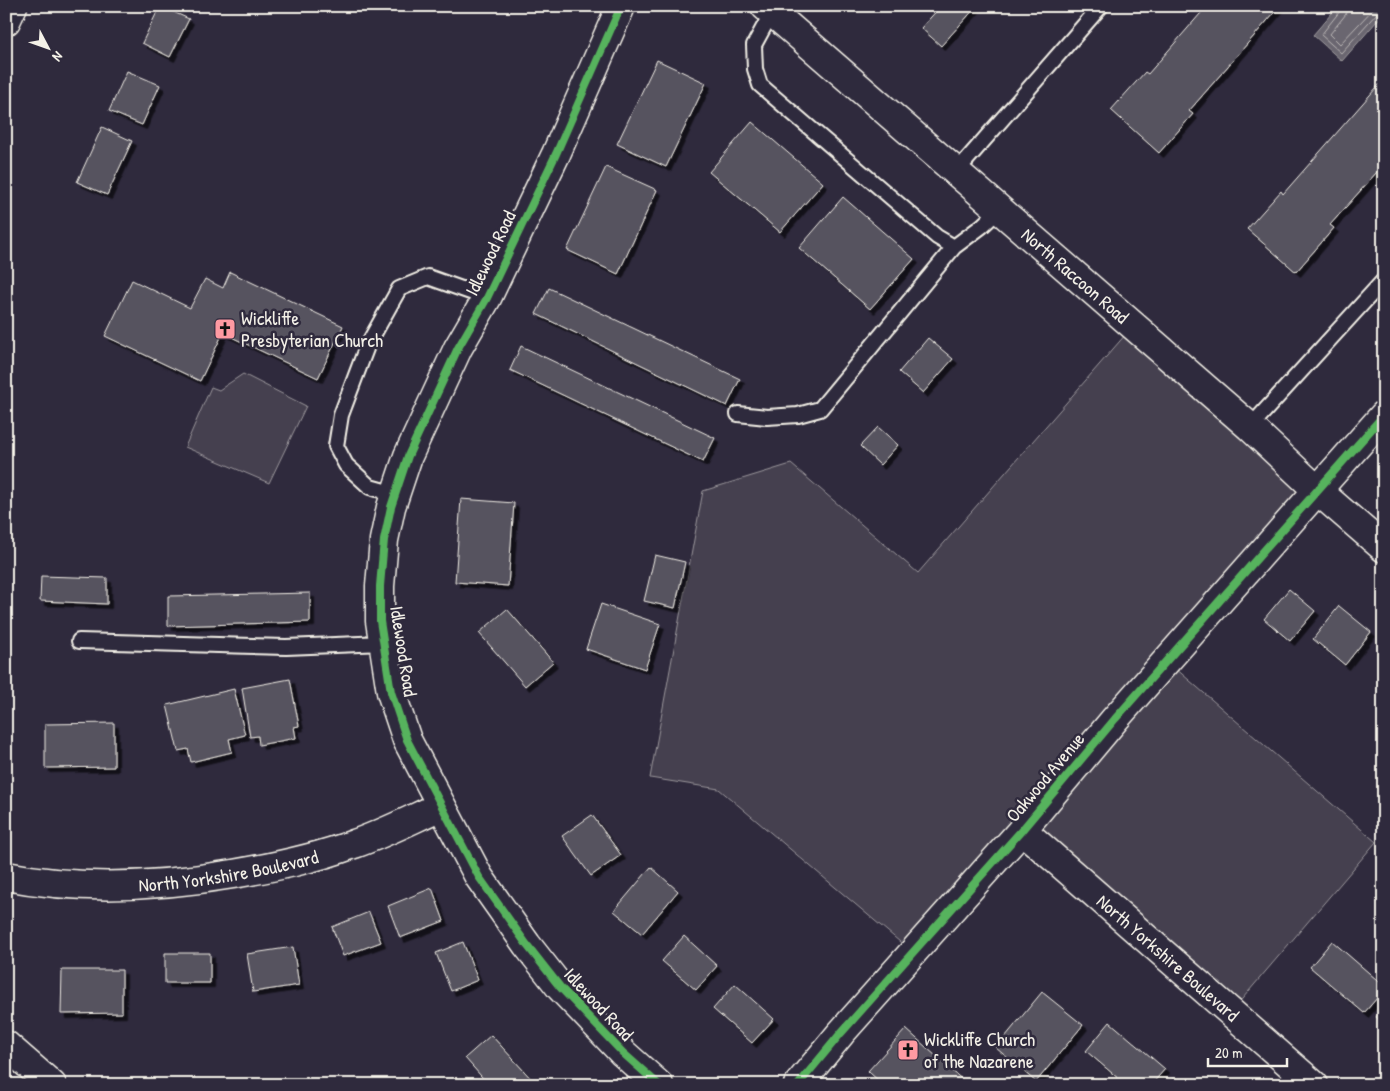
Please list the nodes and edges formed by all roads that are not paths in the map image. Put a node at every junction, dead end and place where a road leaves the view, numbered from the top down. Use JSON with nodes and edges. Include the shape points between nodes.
{"nodes":[{"id":1,"x":13,"y":6,"type":"edge"},
{"id":2,"x":621,"y":6,"type":"edge"},
{"id":3,"x":1100,"y":6,"type":"edge"},
{"id":4,"x":768,"y":9,"type":"edge"},
{"id":5,"x":6,"y":21,"type":"edge"},
{"id":6,"x":956,"y":172,"type":"junction"},
{"id":7,"x":999,"y":210,"type":"junction"},
{"id":8,"x":954,"y":247,"type":"junction"},
{"id":9,"x":1384,"y":280,"type":"edge"},
{"id":10,"x":487,"y":298,"type":"junction"},
{"id":11,"x":738,"y":414,"type":"dead end"},
{"id":12,"x":1384,"y":415,"type":"edge"},
{"id":13,"x":1250,"y":427,"type":"junction"},
{"id":14,"x":1317,"y":490,"type":"junction"},
{"id":15,"x":395,"y":494,"type":"junction"},
{"id":16,"x":1384,"y":548,"type":"edge"},
{"id":17,"x":79,"y":641,"type":"dead end"},
{"id":18,"x":384,"y":643,"type":"junction"},
{"id":19,"x":441,"y":806,"type":"junction"},
{"id":20,"x":1022,"y":830,"type":"junction"},
{"id":21,"x":6,"y":876,"type":"edge"},
{"id":22,"x":6,"y":1044,"type":"edge"},
{"id":23,"x":52,"y":1085,"type":"edge"},
{"id":24,"x":659,"y":1085,"type":"edge"},
{"id":25,"x":798,"y":1085,"type":"edge"},
{"id":26,"x":1314,"y":1085,"type":"edge"}],
"edges":[{"from":1,"to":5,"type":"street"},
{"from":2,"to":10,"type":"street","name":"Idlewood Road","via":[[556,154]]},
{"from":3,"to":6,"type":"lane"},
{"from":4,"to":6,"type":"street","name":"North Raccoon Road"},
{"from":4,"to":8,"type":"lane","via":[[754,45],[755,69],[760,85]]},
{"from":6,"to":7,"type":"street","name":"North Raccoon Road"},
{"from":7,"to":8,"type":"lane"},
{"from":7,"to":13,"type":"street","name":"North Raccoon Road"},
{"from":8,"to":11,"type":"lane","via":[[820,408],[798,415],[767,417]]},
{"from":9,"to":13,"type":"lane"},
{"from":10,"to":15,"type":"street","name":"Idlewood Road","via":[[458,348],[408,456]]},
{"from":10,"to":15,"type":"lane","via":[[428,277],[399,289],[368,346],[341,415],[336,446],[346,464],[370,487]]},
{"from":12,"to":14,"type":"street","name":"Oakwood Avenue"},
{"from":13,"to":14,"type":"street","name":"North Raccoon Road"},
{"from":14,"to":16,"type":"street","name":"North Raccoon Road"},
{"from":14,"to":20,"type":"street","name":"Oakwood Avenue"},
{"from":15,"to":18,"type":"street","name":"Idlewood Road","via":[[384,540],[380,586]]},
{"from":17,"to":18,"type":"lane","via":[[286,647]]},
{"from":18,"to":19,"type":"street","name":"Idlewood Road","via":[[391,692],[407,740]]},
{"from":19,"to":21,"type":"street","name":"North Yorkshire Boulevard","via":[[354,844],[282,866],[186,882],[105,887]]},
{"from":19,"to":24,"type":"street","name":"Idlewood Road","via":[[479,877],[532,952],[579,1007]]},
{"from":20,"to":25,"type":"street","name":"Oakwood Avenue"},
{"from":20,"to":26,"type":"street","name":"North Yorkshire Boulevard"},
{"from":22,"to":23,"type":"street"}]}
